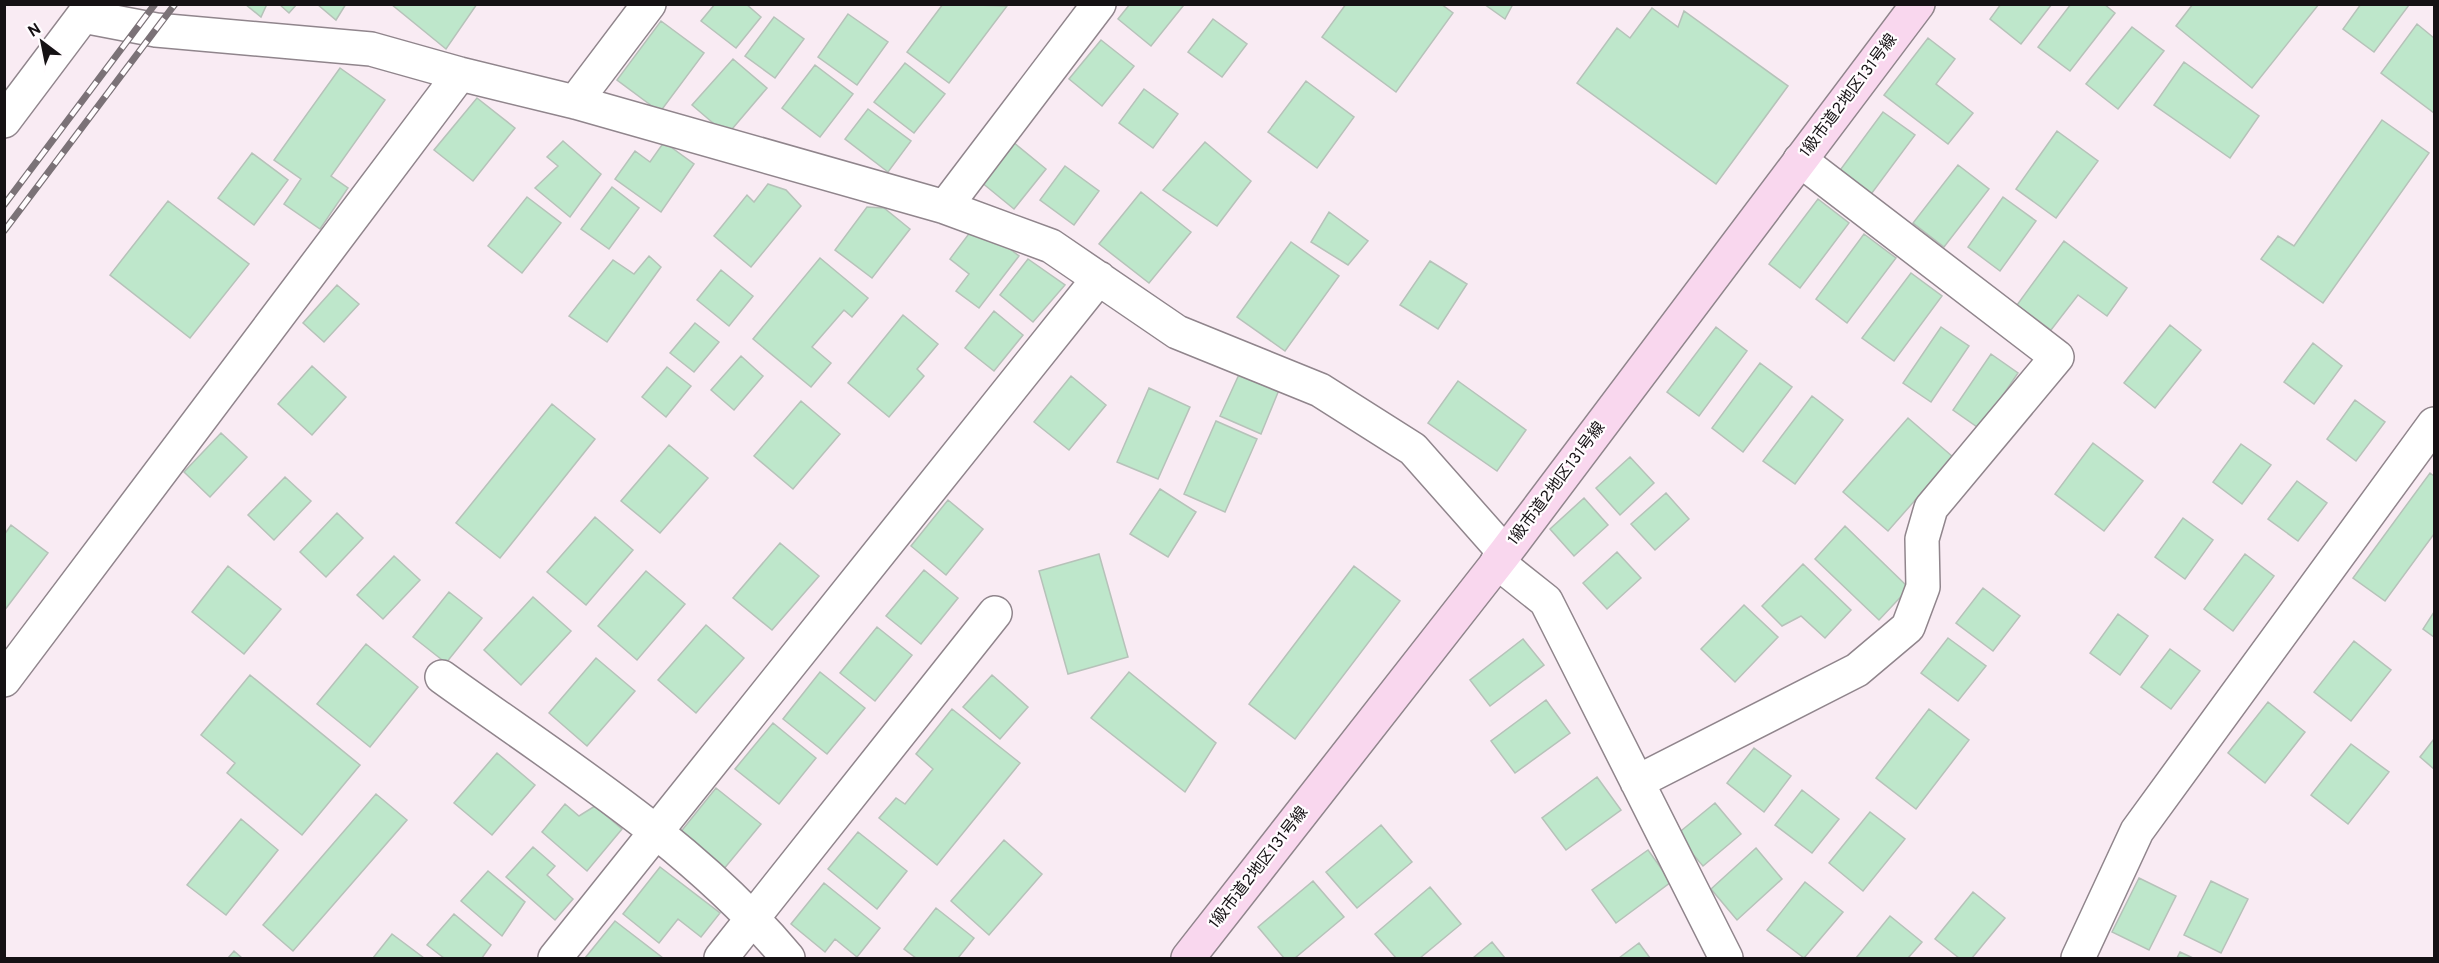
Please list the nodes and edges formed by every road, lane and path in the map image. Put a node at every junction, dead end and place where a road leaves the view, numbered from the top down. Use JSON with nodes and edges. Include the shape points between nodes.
{"nodes":[{"id":1,"x":649,"y":4,"type":"edge"},
{"id":2,"x":1099,"y":4,"type":"edge"},
{"id":3,"x":1918,"y":4,"type":"edge"},
{"id":4,"x":88,"y":10,"type":"edge"},
{"id":5,"x":460,"y":74,"type":"junction"},
{"id":6,"x":575,"y":102,"type":"junction"},
{"id":7,"x":4,"y":121,"type":"edge"},
{"id":8,"x":1800,"y":160,"type":"junction"},
{"id":9,"x":945,"y":207,"type":"junction"},
{"id":10,"x":1099,"y":278,"type":"junction"},
{"id":11,"x":2434,"y":424,"type":"edge"},
{"id":12,"x":1501,"y":558,"type":"junction"},
{"id":13,"x":995,"y":613,"type":"dead end"},
{"id":14,"x":442,"y":677,"type":"dead end"},
{"id":15,"x":4,"y":680,"type":"edge"},
{"id":16,"x":1637,"y":782,"type":"junction"},
{"id":17,"x":656,"y":831,"type":"junction"},
{"id":18,"x":754,"y":917,"type":"junction"},
{"id":19,"x":555,"y":958,"type":"edge"},
{"id":20,"x":721,"y":958,"type":"edge"},
{"id":21,"x":788,"y":958,"type":"edge"},
{"id":22,"x":1188,"y":958,"type":"edge"},
{"id":23,"x":1726,"y":958,"type":"edge"},
{"id":24,"x":2078,"y":958,"type":"edge"}],
"edges":[{"from":1,"to":6,"type":"street"},
{"from":2,"to":9,"type":"street"},
{"from":3,"to":8,"type":"street","name":"1級市道2地区131号線"},
{"from":4,"to":5,"type":"street","via":[[156,30],[371,49]]},
{"from":4,"to":7,"type":"street"},
{"from":5,"to":6,"type":"street"},
{"from":5,"to":15,"type":"street"},
{"from":6,"to":9,"type":"street"},
{"from":8,"to":12,"type":"street","name":"1級市道2地区131号線"},
{"from":8,"to":16,"type":"street","via":[[2057,357],[1931,508],[1922,539],[1923,587],[1908,627],[1857,670]]},
{"from":9,"to":10,"type":"street","via":[[1051,246]]},
{"from":10,"to":12,"type":"street","via":[[1177,332],[1320,390],[1413,449]]},
{"from":10,"to":17,"type":"street"},
{"from":11,"to":24,"type":"street","via":[[2137,831]]},
{"from":12,"to":16,"type":"street","via":[[1546,601]]},
{"from":12,"to":22,"type":"street","name":"1級市道2地区131号線"},
{"from":13,"to":18,"type":"street"},
{"from":14,"to":17,"type":"street"},
{"from":16,"to":23,"type":"street"},
{"from":17,"to":18,"type":"street"},
{"from":17,"to":19,"type":"street"},
{"from":18,"to":20,"type":"street"},
{"from":18,"to":21,"type":"street"}]}
